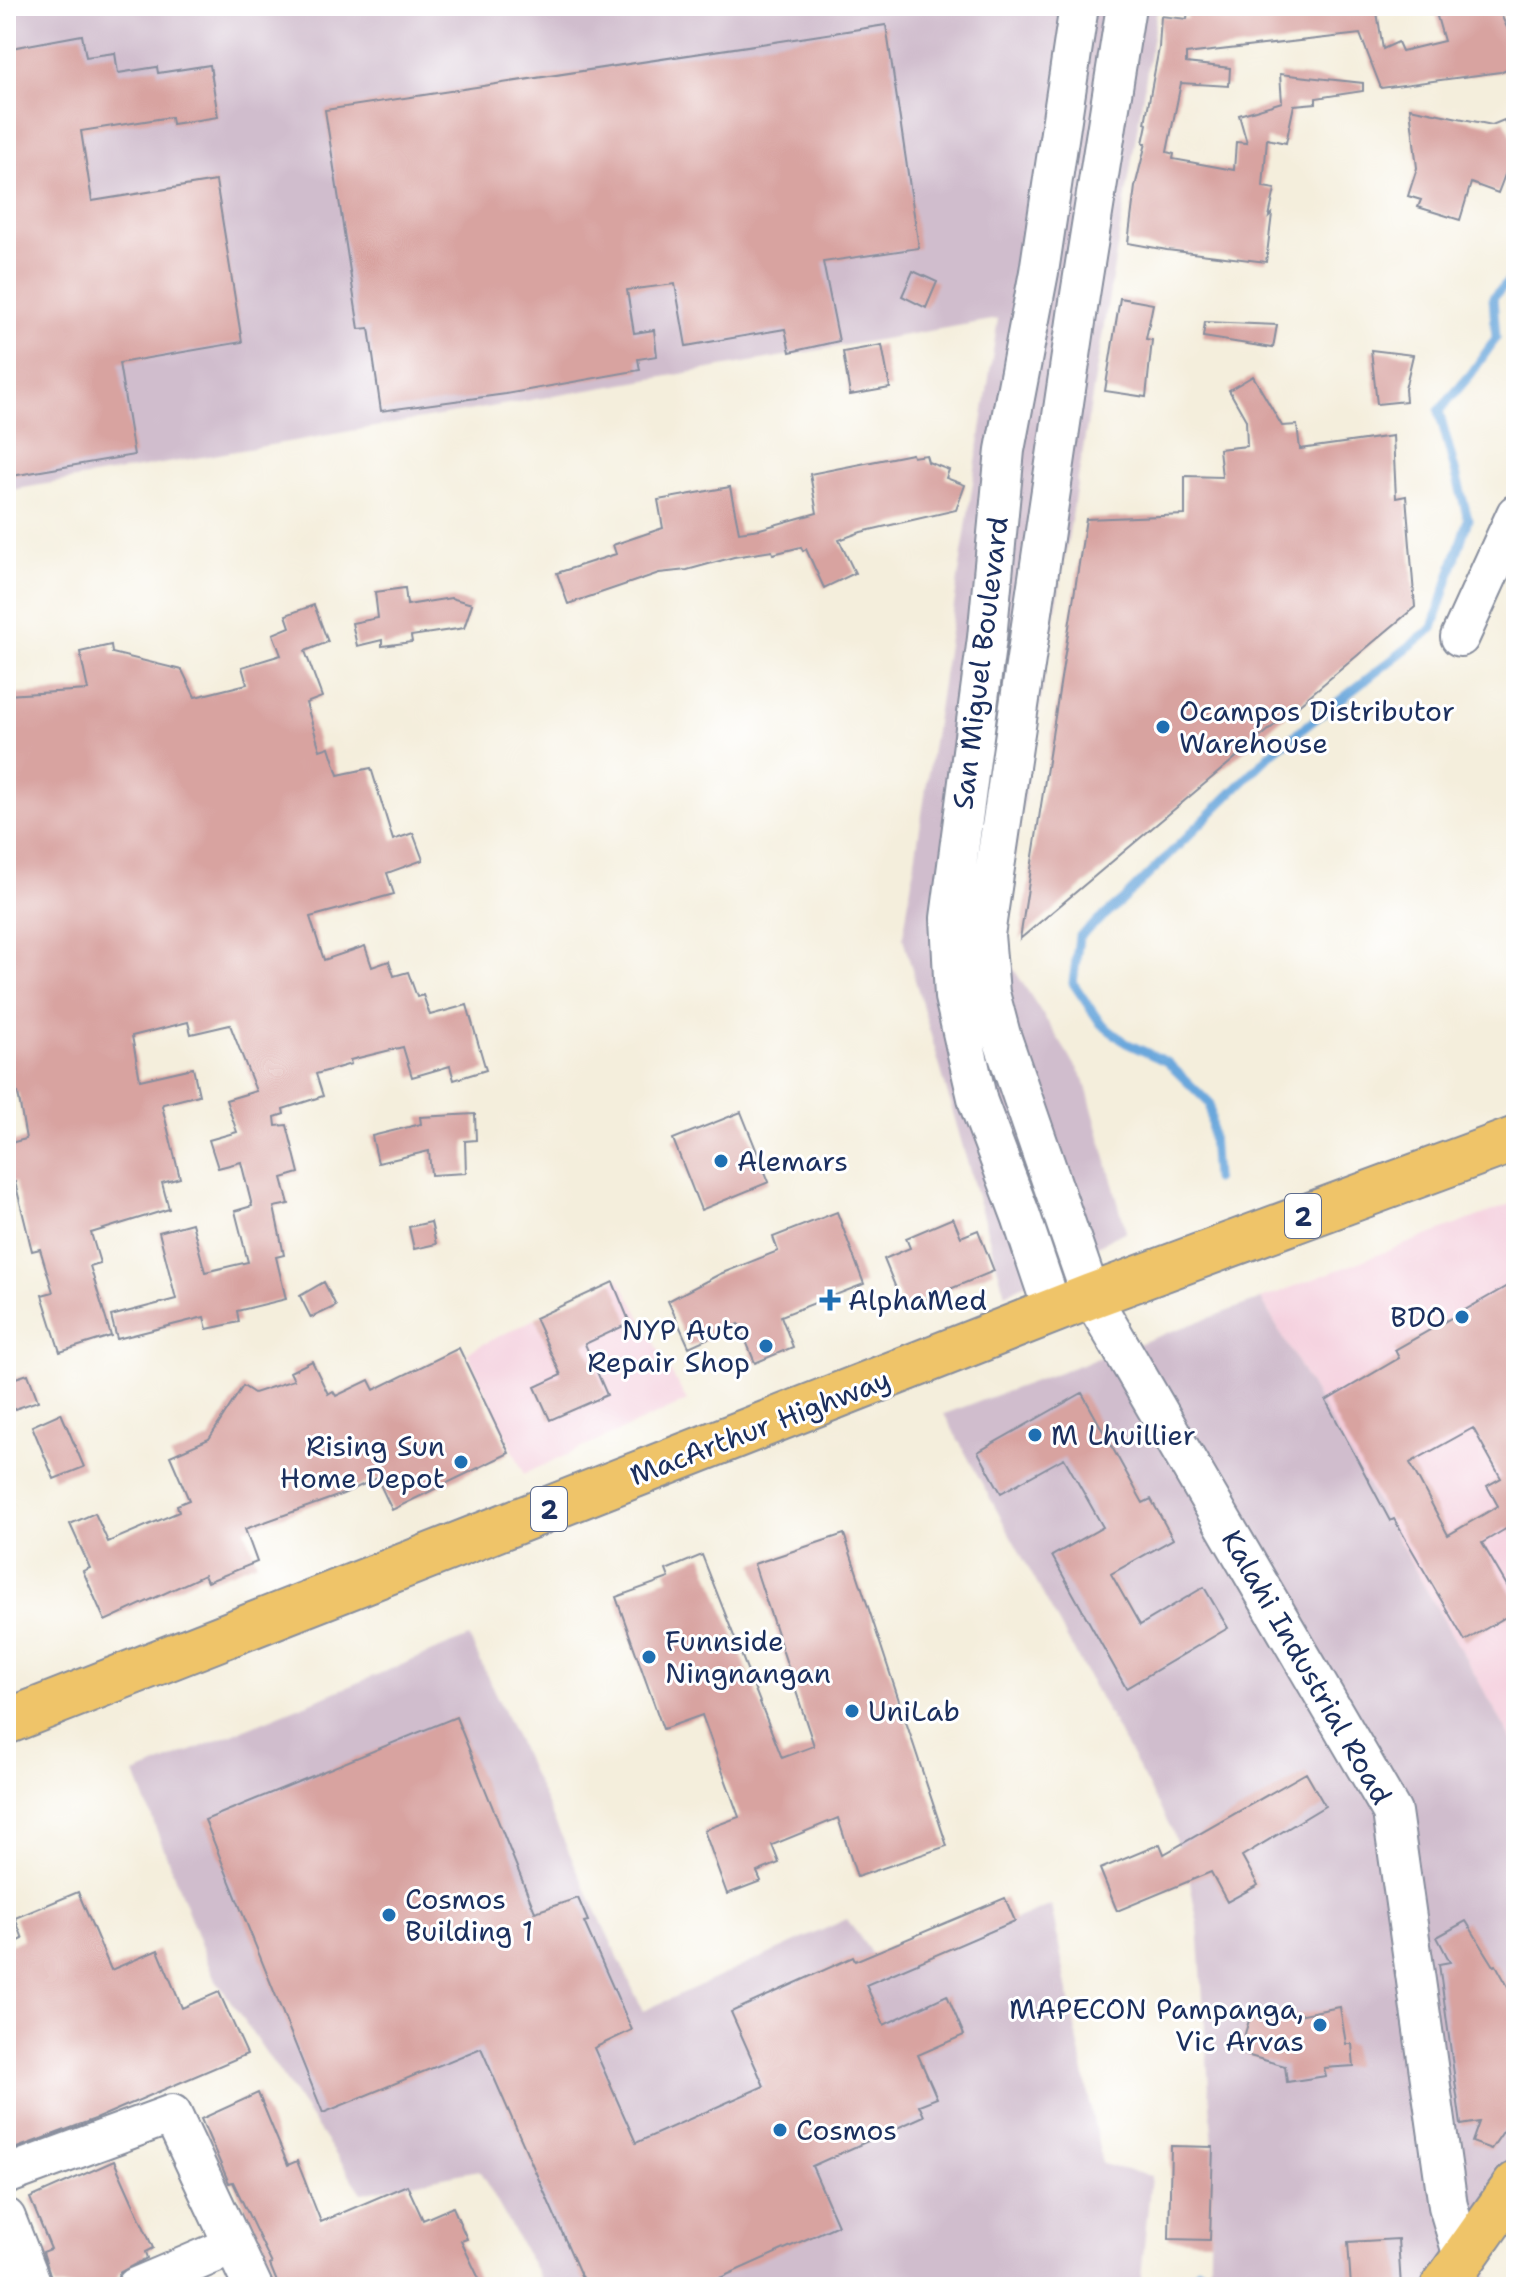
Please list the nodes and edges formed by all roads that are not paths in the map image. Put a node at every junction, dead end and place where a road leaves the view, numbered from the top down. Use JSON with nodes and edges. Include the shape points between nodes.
{"nodes":[{"id":1,"x":1079,"y":6,"type":"edge"},
{"id":2,"x":1126,"y":6,"type":"edge"},
{"id":3,"x":1005,"y":450,"type":"junction"},
{"id":4,"x":1058,"y":452,"type":"junction"},
{"id":5,"x":1516,"y":514,"type":"edge"},
{"id":6,"x":1460,"y":637,"type":"dead end"},
{"id":7,"x":987,"y":638,"type":"junction"},
{"id":8,"x":1028,"y":639,"type":"junction"},
{"id":9,"x":1516,"y":1139,"type":"edge"},
{"id":10,"x":1072,"y":1303,"type":"junction"},
{"id":11,"x":6,"y":1722,"type":"edge"},
{"id":12,"x":6,"y":2175,"type":"edge"},
{"id":13,"x":1516,"y":2184,"type":"edge"},
{"id":14,"x":6,"y":2218,"type":"edge"},
{"id":15,"x":232,"y":2246,"type":"junction"},
{"id":16,"x":1455,"y":2278,"type":"edge"},
{"id":17,"x":33,"y":2287,"type":"edge"},
{"id":18,"x":136,"y":2287,"type":"edge"},
{"id":19,"x":253,"y":2287,"type":"edge"}],
"edges":[{"from":1,"to":3,"type":"street","name":"San Miguel Boulevard","via":[[1039,272]]},
{"from":2,"to":4,"type":"street","name":"San Miguel Boulevard"},
{"from":3,"to":4,"type":"street"},
{"from":3,"to":7,"type":"street","name":"San Miguel Boulevard"},
{"from":4,"to":8,"type":"street","name":"San Miguel Boulevard"},
{"from":5,"to":6,"type":"street"},
{"from":7,"to":8,"type":"street"},
{"from":7,"to":10,"type":"street","name":"San Miguel Boulevard","via":[[954,873],[951,969],[978,1102],[1021,1216]]},
{"from":8,"to":10,"type":"street","name":"San Miguel Boulevard","via":[[985,935],[990,993],[1039,1140]]},
{"from":9,"to":10,"type":"main road","name":"MacArthur Highway","number":"2"},
{"from":10,"to":11,"type":"main road","name":"MacArthur Highway","number":"2"},
{"from":10,"to":16,"type":"street","name":"Kalahi Industrial Road","via":[[1392,1812]]},
{"from":12,"to":15,"type":"street","via":[[172,2114]]},
{"from":13,"to":16,"type":"main road"},
{"from":14,"to":17,"type":"street"},
{"from":15,"to":18,"type":"street"},
{"from":15,"to":19,"type":"street"}]}
